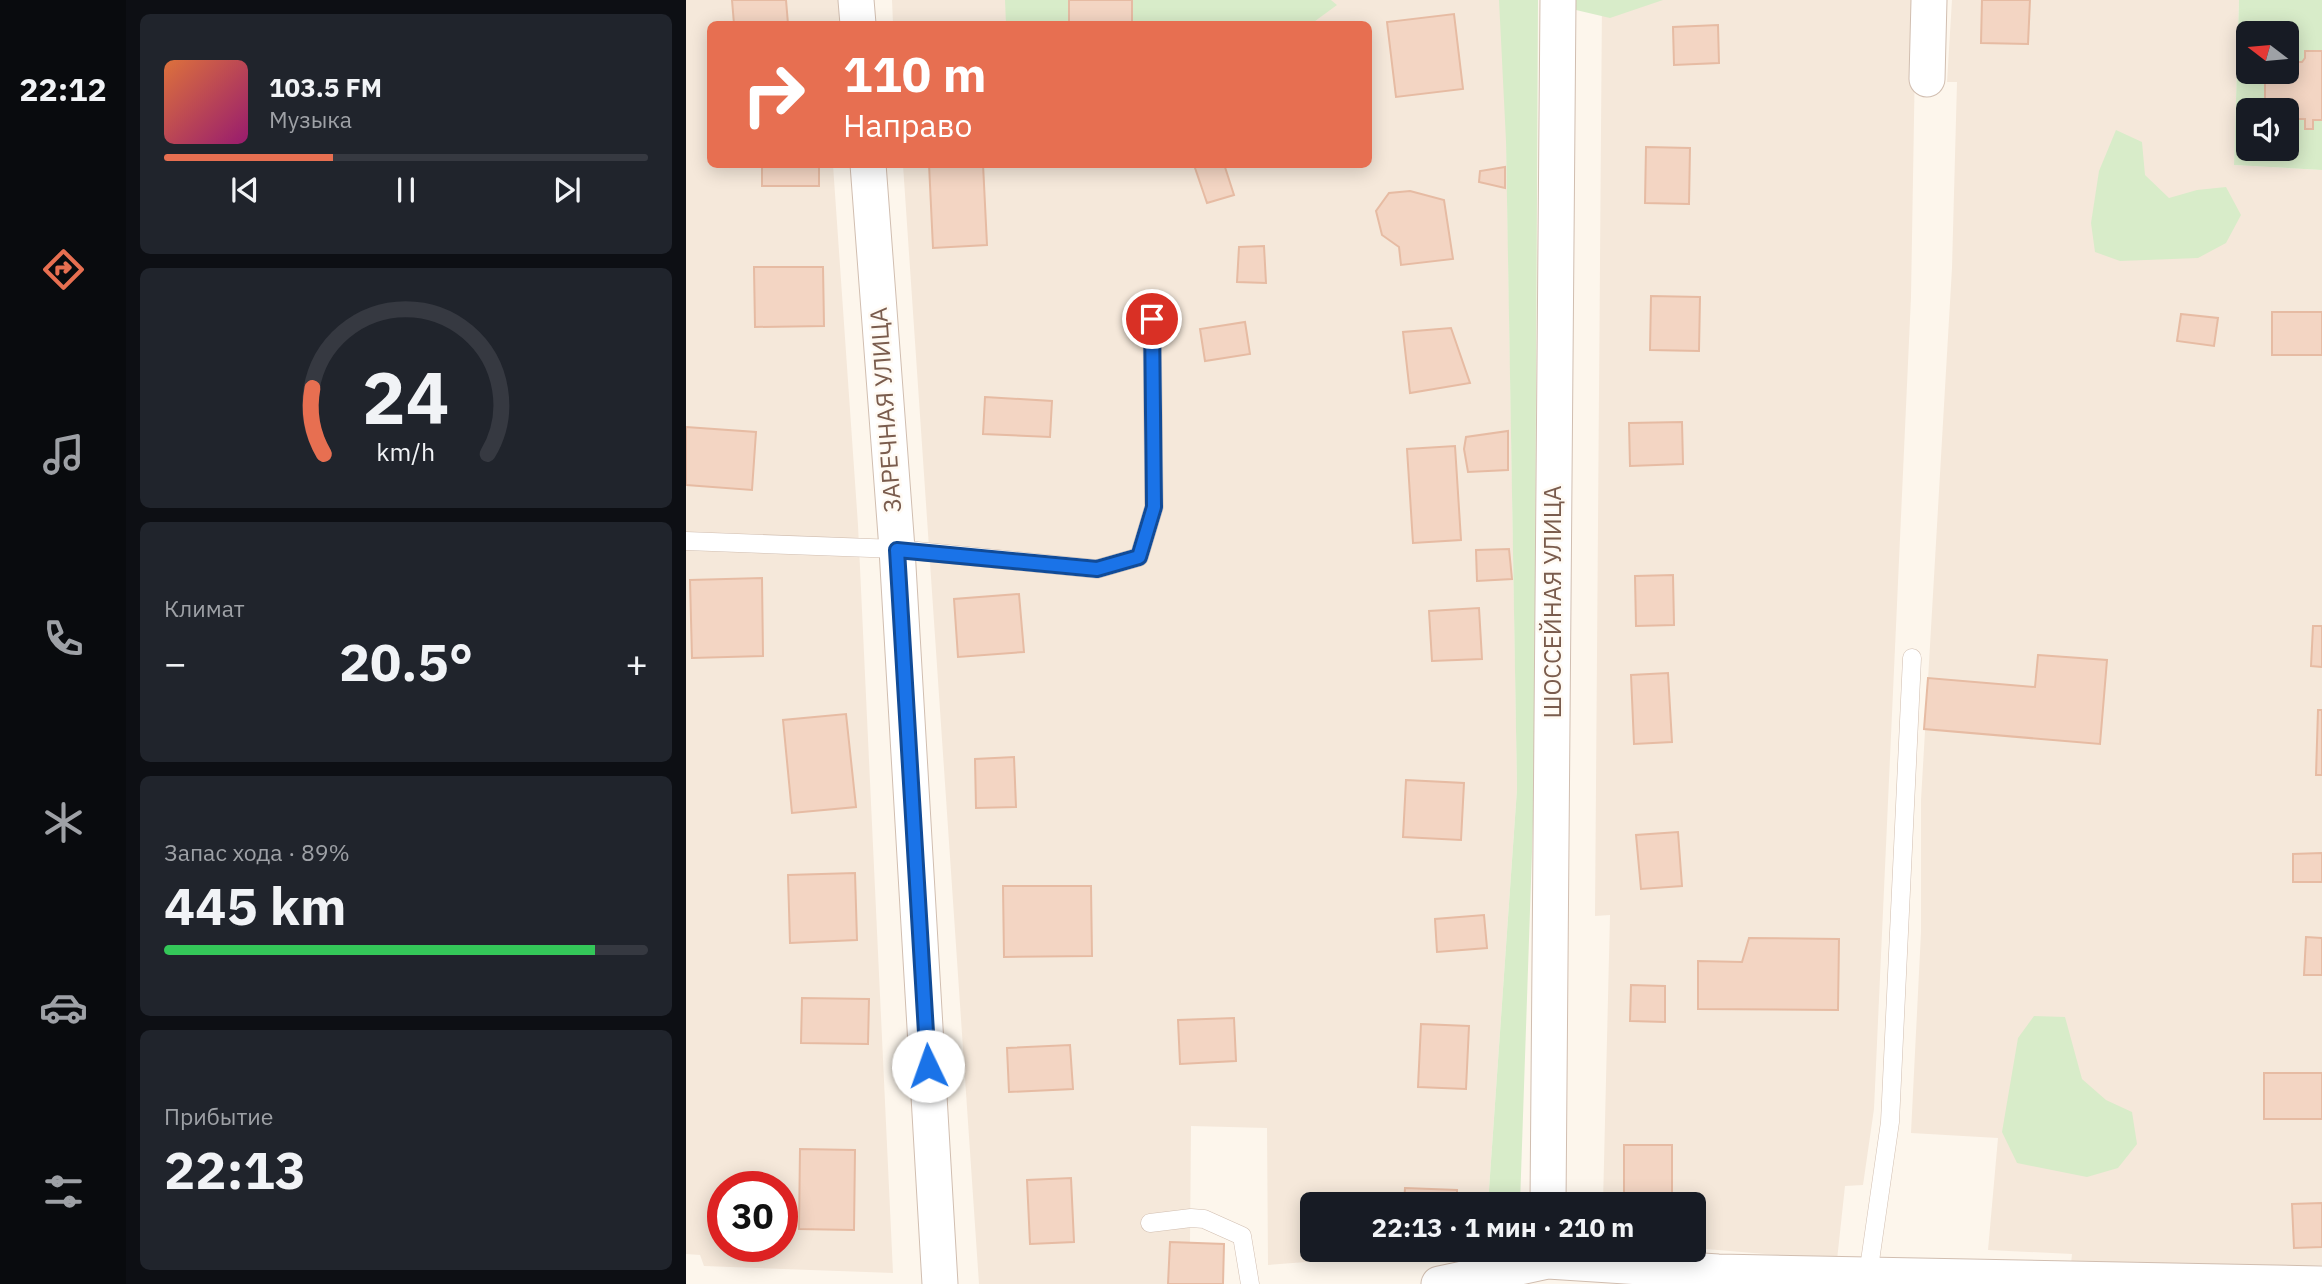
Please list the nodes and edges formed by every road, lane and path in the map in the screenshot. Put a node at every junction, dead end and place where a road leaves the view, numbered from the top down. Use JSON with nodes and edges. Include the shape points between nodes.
{"nodes":[{"id":1,"x":856,"y":0,"type":"edge"},
{"id":2,"x":1558,"y":0,"type":"edge"},
{"id":3,"x":1928,"y":0,"type":"edge"},
{"id":4,"x":858,"y":21,"type":"edge"},
{"id":5,"x":1927,"y":79,"type":"dead end"},
{"id":6,"x":868,"y":168,"type":"edge"},
{"id":7,"x":1152,"y":319,"type":"dead end"},
{"id":8,"x":686,"y":541,"type":"edge"},
{"id":9,"x":897,"y":550,"type":"junction"},
{"id":10,"x":1912,"y":658,"type":"dead end"},
{"id":11,"x":1548,"y":1192,"type":"edge"},
{"id":12,"x":1150,"y":1223,"type":"dead end"},
{"id":13,"x":1522,"y":1262,"type":"edge"},
{"id":14,"x":1595,"y":1262,"type":"edge"},
{"id":15,"x":1695,"y":1277,"type":"edge"},
{"id":16,"x":1868,"y":1279,"type":"edge"},
{"id":17,"x":940,"y":1284,"type":"edge"},
{"id":18,"x":1250,"y":1284,"type":"edge"},
{"id":19,"x":1439,"y":1284,"type":"edge"},
{"id":20,"x":2321,"y":1284,"type":"edge"}],
"edges":[{"from":1,"to":4,"type":"street"},
{"from":2,"to":11,"type":"street","name":"ШОССЕЙНАЯ УЛИЦА"},
{"from":3,"to":5,"type":"street"},
{"from":6,"to":9,"type":"street","name":"ЗАРЕЧНАЯ УЛИЦА"},
{"from":7,"to":9,"type":"lane","via":[[1154,507],[1139,557],[1097,569]]},
{"from":8,"to":9,"type":"lane"},
{"from":9,"to":17,"type":"street","name":"ЗАРЕЧНАЯ УЛИЦА"},
{"from":10,"to":16,"type":"lane","via":[[1890,1122]]},
{"from":12,"to":18,"type":"lane","via":[[1204,1219],[1242,1236]]},
{"from":13,"to":19,"type":"street"},
{"from":14,"to":15,"type":"street"},
{"from":15,"to":16,"type":"street"},
{"from":16,"to":20,"type":"street"}]}
